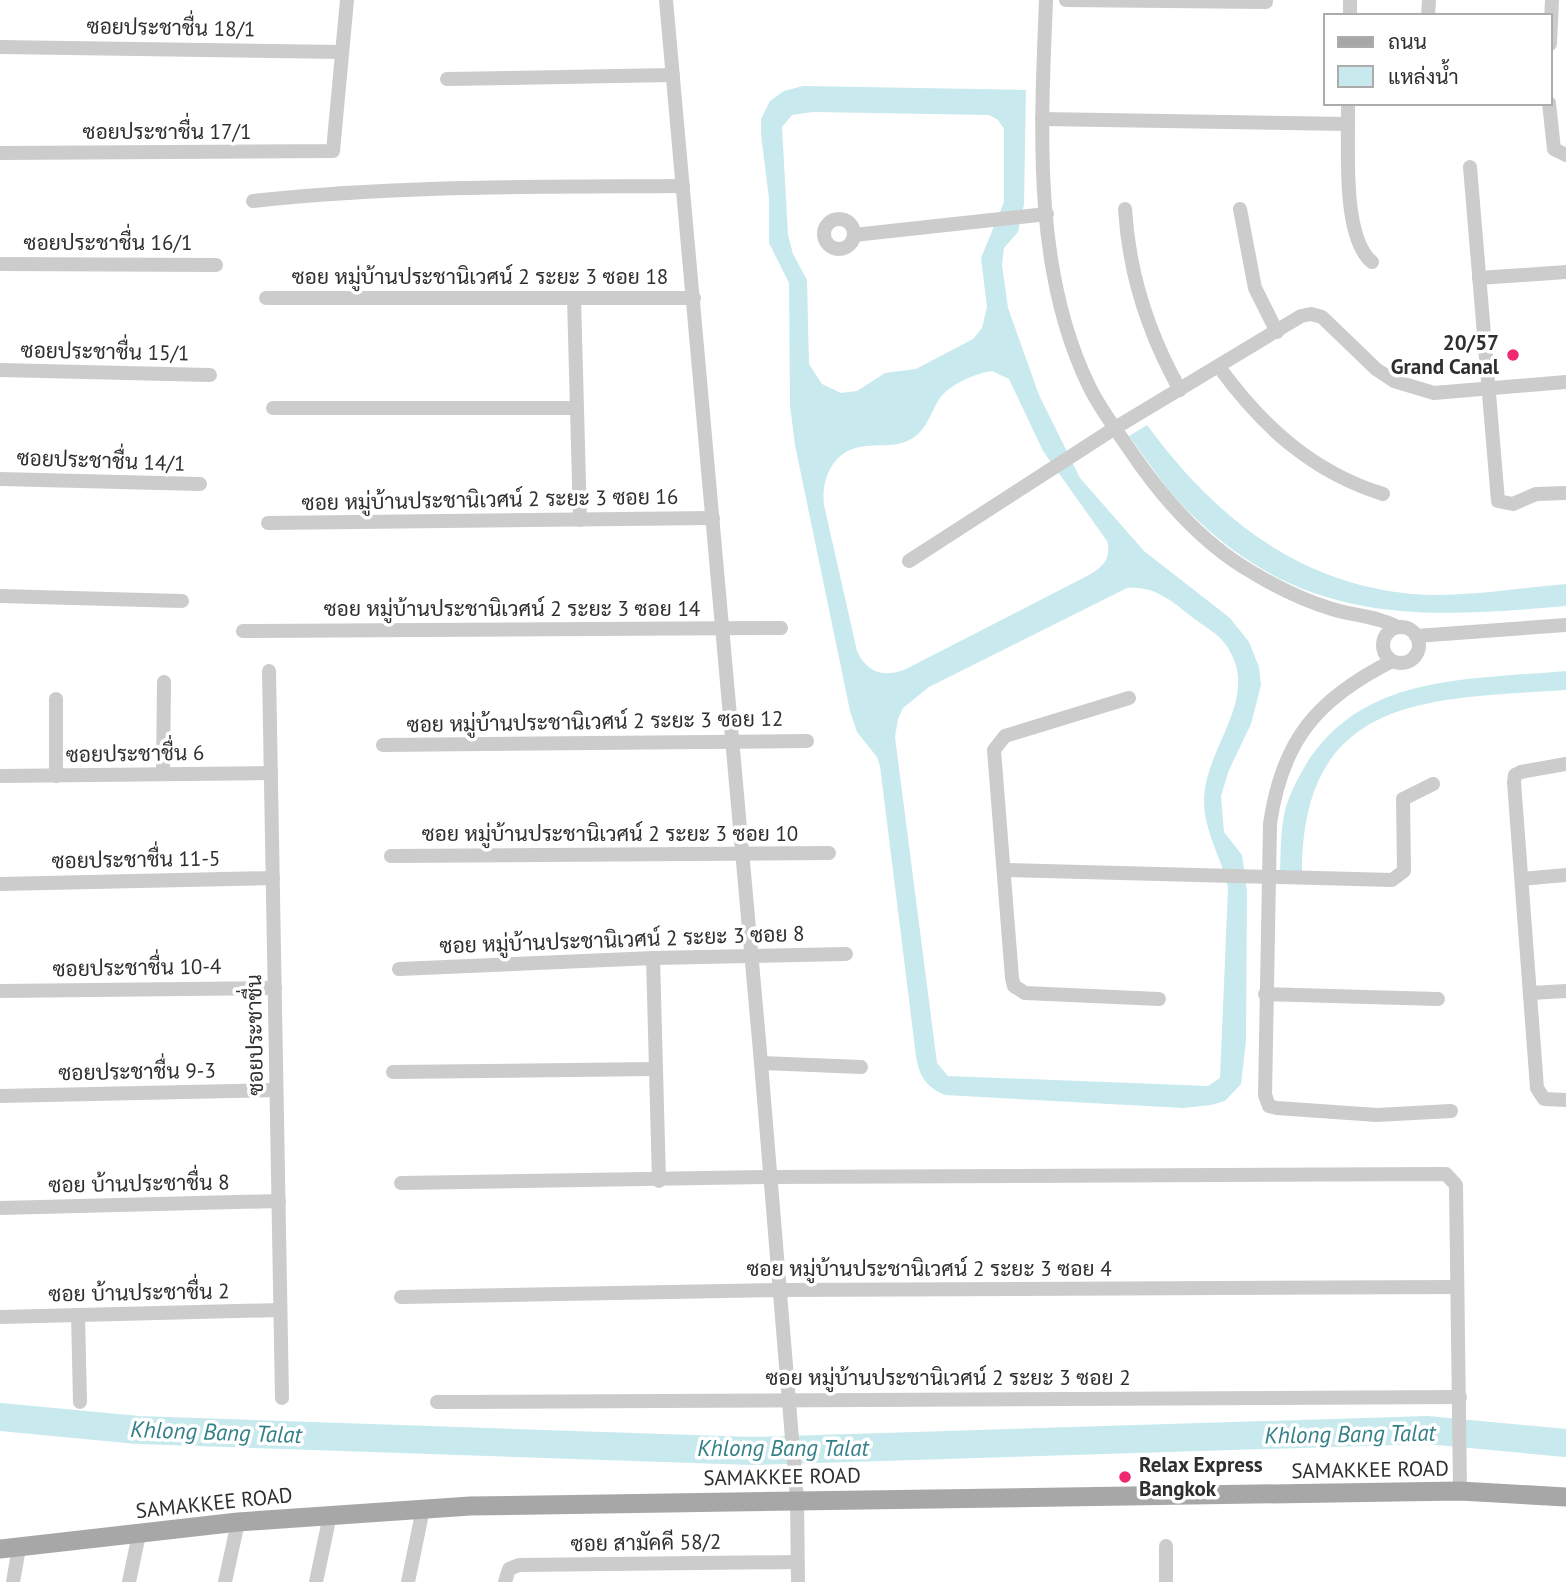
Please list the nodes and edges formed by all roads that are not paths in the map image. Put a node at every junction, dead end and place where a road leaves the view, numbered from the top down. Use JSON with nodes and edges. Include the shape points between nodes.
{"nodes":[{"id":1,"x":347,"y":0,"type":"edge"},
{"id":2,"x":666,"y":0,"type":"edge"},
{"id":3,"x":1046,"y":0,"type":"edge"},
{"id":4,"x":1066,"y":0,"type":"edge"},
{"id":5,"x":1266,"y":2,"type":"dead end"},
{"id":6,"x":0,"y":47,"type":"edge"},
{"id":7,"x":342,"y":52,"type":"junction"},
{"id":8,"x":673,"y":75,"type":"junction"},
{"id":9,"x":447,"y":79,"type":"dead end"},
{"id":10,"x":1348,"y":105,"type":"edge"},
{"id":11,"x":1549,"y":105,"type":"edge"},
{"id":12,"x":1042,"y":119,"type":"junction"},
{"id":13,"x":1349,"y":124,"type":"junction"},
{"id":14,"x":0,"y":153,"type":"edge"},
{"id":15,"x":1566,"y":155,"type":"edge"},
{"id":16,"x":1470,"y":167,"type":"dead end"},
{"id":17,"x":683,"y":187,"type":"junction"},
{"id":18,"x":253,"y":201,"type":"dead end"},
{"id":19,"x":1125,"y":209,"type":"dead end"},
{"id":20,"x":1240,"y":209,"type":"dead end"},
{"id":21,"x":1047,"y":214,"type":"junction"},
{"id":22,"x":853,"y":235,"type":"dead end"},
{"id":23,"x":1372,"y":262,"type":"dead end"},
{"id":24,"x":0,"y":264,"type":"edge"},
{"id":25,"x":216,"y":265,"type":"dead end"},
{"id":26,"x":1566,"y":272,"type":"edge"},
{"id":27,"x":1479,"y":278,"type":"junction"},
{"id":28,"x":266,"y":298,"type":"dead end"},
{"id":29,"x":573,"y":298,"type":"junction"},
{"id":30,"x":694,"y":298,"type":"junction"},
{"id":31,"x":1277,"y":332,"type":"junction"},
{"id":32,"x":1219,"y":367,"type":"junction"},
{"id":33,"x":0,"y":370,"type":"edge"},
{"id":34,"x":210,"y":375,"type":"dead end"},
{"id":35,"x":1566,"y":382,"type":"edge"},
{"id":36,"x":1486,"y":387,"type":"junction"},
{"id":37,"x":1180,"y":390,"type":"junction"},
{"id":38,"x":273,"y":408,"type":"dead end"},
{"id":39,"x":576,"y":408,"type":"junction"},
{"id":40,"x":1115,"y":428,"type":"junction"},
{"id":41,"x":0,"y":479,"type":"edge"},
{"id":42,"x":200,"y":485,"type":"dead end"},
{"id":43,"x":1566,"y":493,"type":"edge"},
{"id":44,"x":1383,"y":494,"type":"dead end"},
{"id":45,"x":713,"y":519,"type":"junction"},
{"id":46,"x":580,"y":520,"type":"junction"},
{"id":47,"x":268,"y":523,"type":"dead end"},
{"id":48,"x":909,"y":561,"type":"dead end"},
{"id":49,"x":0,"y":596,"type":"edge"},
{"id":50,"x":182,"y":601,"type":"dead end"},
{"id":51,"x":1566,"y":625,"type":"edge"},
{"id":52,"x":1398,"y":627,"type":"junction"},
{"id":53,"x":781,"y":628,"type":"dead end"},
{"id":54,"x":723,"y":629,"type":"junction"},
{"id":55,"x":243,"y":632,"type":"dead end"},
{"id":56,"x":1416,"y":636,"type":"junction"},
{"id":57,"x":1392,"y":661,"type":"junction"},
{"id":58,"x":269,"y":671,"type":"dead end"},
{"id":59,"x":164,"y":682,"type":"dead end"},
{"id":60,"x":1129,"y":698,"type":"dead end"},
{"id":61,"x":56,"y":699,"type":"dead end"},
{"id":62,"x":807,"y":741,"type":"dead end"},
{"id":63,"x":733,"y":742,"type":"junction"},
{"id":64,"x":383,"y":745,"type":"dead end"},
{"id":65,"x":1566,"y":764,"type":"edge"},
{"id":66,"x":271,"y":773,"type":"junction"},
{"id":67,"x":163,"y":774,"type":"junction"},
{"id":68,"x":0,"y":776,"type":"edge"},
{"id":69,"x":56,"y":776,"type":"junction"},
{"id":70,"x":1433,"y":785,"type":"dead end"},
{"id":71,"x":829,"y":853,"type":"dead end"},
{"id":72,"x":743,"y":854,"type":"junction"},
{"id":73,"x":391,"y":856,"type":"dead end"},
{"id":74,"x":1004,"y":870,"type":"junction"},
{"id":75,"x":1566,"y":875,"type":"edge"},
{"id":76,"x":1269,"y":876,"type":"junction"},
{"id":77,"x":273,"y":878,"type":"junction"},
{"id":78,"x":1522,"y":878,"type":"junction"},
{"id":79,"x":0,"y":884,"type":"edge"},
{"id":80,"x":846,"y":954,"type":"dead end"},
{"id":81,"x":751,"y":956,"type":"junction"},
{"id":82,"x":653,"y":957,"type":"junction"},
{"id":83,"x":399,"y":969,"type":"dead end"},
{"id":84,"x":275,"y":988,"type":"junction"},
{"id":85,"x":0,"y":991,"type":"edge"},
{"id":86,"x":1566,"y":991,"type":"edge"},
{"id":87,"x":1531,"y":993,"type":"junction"},
{"id":88,"x":1265,"y":994,"type":"junction"},
{"id":89,"x":1160,"y":999,"type":"dead end"},
{"id":90,"x":1438,"y":999,"type":"dead end"},
{"id":91,"x":761,"y":1063,"type":"junction"},
{"id":92,"x":861,"y":1068,"type":"dead end"},
{"id":93,"x":656,"y":1069,"type":"junction"},
{"id":94,"x":393,"y":1072,"type":"dead end"},
{"id":95,"x":276,"y":1090,"type":"junction"},
{"id":96,"x":0,"y":1096,"type":"edge"},
{"id":97,"x":1566,"y":1100,"type":"edge"},
{"id":98,"x":1451,"y":1111,"type":"dead end"},
{"id":99,"x":770,"y":1177,"type":"junction"},
{"id":100,"x":659,"y":1181,"type":"junction"},
{"id":101,"x":401,"y":1183,"type":"dead end"},
{"id":102,"x":279,"y":1201,"type":"junction"},
{"id":103,"x":0,"y":1208,"type":"edge"},
{"id":104,"x":1457,"y":1287,"type":"junction"},
{"id":105,"x":780,"y":1290,"type":"junction"},
{"id":106,"x":401,"y":1297,"type":"dead end"},
{"id":107,"x":280,"y":1310,"type":"junction"},
{"id":108,"x":78,"y":1315,"type":"junction"},
{"id":109,"x":0,"y":1317,"type":"edge"},
{"id":110,"x":1460,"y":1397,"type":"junction"},
{"id":111,"x":282,"y":1398,"type":"dead end"},
{"id":112,"x":787,"y":1400,"type":"junction"},
{"id":113,"x":80,"y":1402,"type":"dead end"},
{"id":114,"x":437,"y":1402,"type":"dead end"},
{"id":115,"x":1460,"y":1491,"type":"junction"},
{"id":116,"x":1566,"y":1497,"type":"edge"},
{"id":117,"x":797,"y":1499,"type":"junction"},
{"id":118,"x":423,"y":1508,"type":"junction"},
{"id":119,"x":330,"y":1515,"type":"junction"},
{"id":120,"x":237,"y":1522,"type":"junction"},
{"id":121,"x":139,"y":1534,"type":"junction"},
{"id":122,"x":1166,"y":1546,"type":"dead end"},
{"id":123,"x":10,"y":1549,"type":"edge"},
{"id":124,"x":797,"y":1562,"type":"junction"},
{"id":125,"x":13,"y":1582,"type":"edge"},
{"id":126,"x":129,"y":1582,"type":"edge"},
{"id":127,"x":225,"y":1582,"type":"edge"},
{"id":128,"x":316,"y":1582,"type":"edge"},
{"id":129,"x":408,"y":1582,"type":"edge"},
{"id":130,"x":505,"y":1582,"type":"edge"},
{"id":131,"x":798,"y":1582,"type":"edge"},
{"id":132,"x":1166,"y":1582,"type":"edge"}],
"edges":[{"from":1,"to":7,"type":"street"},
{"from":2,"to":8,"type":"street"},
{"from":3,"to":12,"type":"street"},
{"from":4,"to":5,"type":"street"},
{"from":6,"to":7,"type":"street","name":"ซอยประชาชื่น 18/1"},
{"from":7,"to":14,"type":"street","name":"ซอยประชาชื่น 17/1","via":[[333,151]]},
{"from":8,"to":9,"type":"street"},
{"from":8,"to":17,"type":"street"},
{"from":10,"to":13,"type":"street"},
{"from":11,"to":15,"type":"street","via":[[1553,149]]},
{"from":12,"to":13,"type":"street"},
{"from":12,"to":21,"type":"street"},
{"from":13,"to":23,"type":"street","via":[[1353,220],[1362,254]]},
{"from":16,"to":27,"type":"street"},
{"from":17,"to":18,"type":"street","via":[[427,187]]},
{"from":17,"to":30,"type":"street"},
{"from":19,"to":37,"type":"street","via":[[1134,281],[1152,337]]},
{"from":20,"to":31,"type":"street","via":[[1255,288]]},
{"from":21,"to":22,"type":"street"},
{"from":21,"to":40,"type":"street","via":[[1062,311],[1074,351]]},
{"from":24,"to":25,"type":"street","name":"ซอยประชาชื่น 16/1"},
{"from":26,"to":27,"type":"street"},
{"from":27,"to":36,"type":"street"},
{"from":28,"to":29,"type":"street","name":"ซอย หมู่บ้านประชานิเวศน์ 2 ระยะ 3 ซอย 18"},
{"from":29,"to":30,"type":"street","name":"ซอย หมู่บ้านประชานิเวศน์ 2 ระยะ 3 ซอย 18"},
{"from":29,"to":39,"type":"street"},
{"from":30,"to":45,"type":"street"},
{"from":31,"to":32,"type":"street"},
{"from":31,"to":36,"type":"street","via":[[1311,314],[1322,317],[1359,355],[1394,381],[1434,393]]},
{"from":32,"to":37,"type":"street"},
{"from":32,"to":44,"type":"street","via":[[1243,401],[1284,441],[1332,475]]},
{"from":33,"to":34,"type":"street","name":"ซอยประชาชื่น 15/1"},
{"from":35,"to":36,"type":"street"},
{"from":36,"to":43,"type":"street","via":[[1498,501],[1513,504],[1536,495]]},
{"from":37,"to":40,"type":"street"},
{"from":38,"to":39,"type":"street"},
{"from":39,"to":46,"type":"street"},
{"from":40,"to":48,"type":"street"},
{"from":40,"to":52,"type":"street","via":[[1173,507],[1253,573],[1303,599]]},
{"from":41,"to":42,"type":"street","name":"ซอยประชาชื่น 14/1"},
{"from":45,"to":46,"type":"street","name":"ซอย หมู่บ้านประชานิเวศน์ 2 ระยะ 3 ซอย 16"},
{"from":45,"to":54,"type":"street"},
{"from":46,"to":47,"type":"street","name":"ซอย หมู่บ้านประชานิเวศน์ 2 ระยะ 3 ซอย 16"},
{"from":49,"to":50,"type":"street"},
{"from":51,"to":56,"type":"street"},
{"from":52,"to":56,"type":"street"},
{"from":52,"to":57,"type":"street","via":[[1384,637],[1385,655]]},
{"from":53,"to":54,"type":"street","name":"ซอย หมู่บ้านประชานิเวศน์ 2 ระยะ 3 ซอย 14"},
{"from":54,"to":55,"type":"street","name":"ซอย หมู่บ้านประชานิเวศน์ 2 ระยะ 3 ซอย 14"},
{"from":54,"to":63,"type":"street"},
{"from":56,"to":57,"type":"street","via":[[1415,656],[1404,663]]},
{"from":57,"to":76,"type":"street","via":[[1334,697],[1291,749],[1275,789]]},
{"from":58,"to":66,"type":"street","name":"ซอยประชาชื่น"},
{"from":59,"to":67,"type":"street"},
{"from":60,"to":74,"type":"street","via":[[1005,736],[997,744],[993,758]]},
{"from":61,"to":69,"type":"street"},
{"from":62,"to":63,"type":"street","name":"ซอย หมู่บ้านประชานิเวศน์ 2 ระยะ 3 ซอย 12"},
{"from":63,"to":64,"type":"street","name":"ซอย หมู่บ้านประชานิเวศน์ 2 ระยะ 3 ซอย 12"},
{"from":63,"to":72,"type":"street"},
{"from":65,"to":78,"type":"street","via":[[1515,775]]},
{"from":66,"to":67,"type":"street","name":"ซอยประชาชื่น 6"},
{"from":66,"to":77,"type":"street","name":"ซอยประชาชื่น"},
{"from":67,"to":69,"type":"street","name":"ซอยประชาชื่น 6"},
{"from":68,"to":69,"type":"street","name":"ซอยประชาชื่น 6"},
{"from":70,"to":76,"type":"street","via":[[1403,799],[1405,860],[1401,876],[1392,880]]},
{"from":71,"to":72,"type":"street","name":"ซอย หมู่บ้านประชานิเวศน์ 2 ระยะ 3 ซอย 10"},
{"from":72,"to":73,"type":"street","name":"ซอย หมู่บ้านประชานิเวศน์ 2 ระยะ 3 ซอย 10"},
{"from":72,"to":81,"type":"street"},
{"from":74,"to":76,"type":"street"},
{"from":74,"to":89,"type":"street","via":[[1012,978],[1019,991]]},
{"from":75,"to":78,"type":"street"},
{"from":76,"to":88,"type":"street"},
{"from":77,"to":79,"type":"street","name":"ซอยประชาชื่น 11-5"},
{"from":77,"to":84,"type":"street","name":"ซอยประชาชื่น"},
{"from":78,"to":87,"type":"street"},
{"from":80,"to":81,"type":"street","name":"ซอย หมู่บ้านประชานิเวศน์ 2 ระยะ 3 ซอย 8"},
{"from":81,"to":82,"type":"street","name":"ซอย หมู่บ้านประชานิเวศน์ 2 ระยะ 3 ซอย 8"},
{"from":81,"to":91,"type":"street"},
{"from":82,"to":83,"type":"street","name":"ซอย หมู่บ้านประชานิเวศน์ 2 ระยะ 3 ซอย 8"},
{"from":82,"to":93,"type":"street"},
{"from":84,"to":85,"type":"street","name":"ซอยประชาชื่น 10-4"},
{"from":84,"to":95,"type":"street","name":"ซอยประชาชื่น"},
{"from":86,"to":87,"type":"street"},
{"from":87,"to":97,"type":"street","via":[[1538,1093],[1544,1099]]},
{"from":88,"to":90,"type":"street"},
{"from":88,"to":98,"type":"street","via":[[1265,1095],[1269,1105],[1377,1115]]},
{"from":91,"to":92,"type":"street"},
{"from":91,"to":99,"type":"street"},
{"from":93,"to":94,"type":"street"},
{"from":93,"to":100,"type":"street"},
{"from":95,"to":96,"type":"street","name":"ซอยประชาชื่น 9-3"},
{"from":95,"to":102,"type":"street","name":"ซอยประชาชื่น"},
{"from":99,"to":100,"type":"street"},
{"from":99,"to":104,"type":"street","via":[[1446,1174],[1456,1185]]},
{"from":99,"to":105,"type":"street"},
{"from":100,"to":101,"type":"street"},
{"from":102,"to":103,"type":"street","name":"ซอย บ้านประชาชื่น 8"},
{"from":102,"to":107,"type":"street","name":"ซอยประชาชื่น"},
{"from":104,"to":105,"type":"street","name":"ซอย หมู่บ้านประชานิเวศน์ 2 ระยะ 3 ซอย 4"},
{"from":104,"to":110,"type":"street"},
{"from":105,"to":106,"type":"street","name":"ซอย หมู่บ้านประชานิเวศน์ 2 ระยะ 3 ซอย 4"},
{"from":105,"to":112,"type":"street"},
{"from":107,"to":108,"type":"street","name":"ซอย บ้านประชาชื่น 2"},
{"from":107,"to":111,"type":"street","name":"ซอยประชาชื่น"},
{"from":108,"to":109,"type":"street","name":"ซอย บ้านประชาชื่น 2"},
{"from":108,"to":113,"type":"street"},
{"from":110,"to":112,"type":"street","name":"ซอย หมู่บ้านประชานิเวศน์ 2 ระยะ 3 ซอย 2"},
{"from":110,"to":115,"type":"street"},
{"from":112,"to":114,"type":"street","name":"ซอย หมู่บ้านประชานิเวศน์ 2 ระยะ 3 ซอย 2"},
{"from":112,"to":117,"type":"street"},
{"from":115,"to":116,"type":"main road","name":"SAMAKKEE ROAD"},
{"from":115,"to":117,"type":"main road","name":"SAMAKKEE ROAD"},
{"from":117,"to":118,"type":"main road","name":"SAMAKKEE ROAD"},
{"from":117,"to":124,"type":"street"},
{"from":118,"to":119,"type":"main road","name":"SAMAKKEE ROAD"},
{"from":118,"to":129,"type":"street"},
{"from":119,"to":120,"type":"main road","name":"SAMAKKEE ROAD"},
{"from":119,"to":128,"type":"street"},
{"from":120,"to":121,"type":"main road","name":"SAMAKKEE ROAD"},
{"from":120,"to":127,"type":"street"},
{"from":121,"to":123,"type":"main road","name":"SAMAKKEE ROAD"},
{"from":121,"to":126,"type":"street"},
{"from":122,"to":132,"type":"street"},
{"from":123,"to":125,"type":"street"},
{"from":124,"to":130,"type":"street","name":"ซอย สามัคคี 58/2","via":[[519,1565],[509,1569]]},
{"from":124,"to":131,"type":"street"}]}
